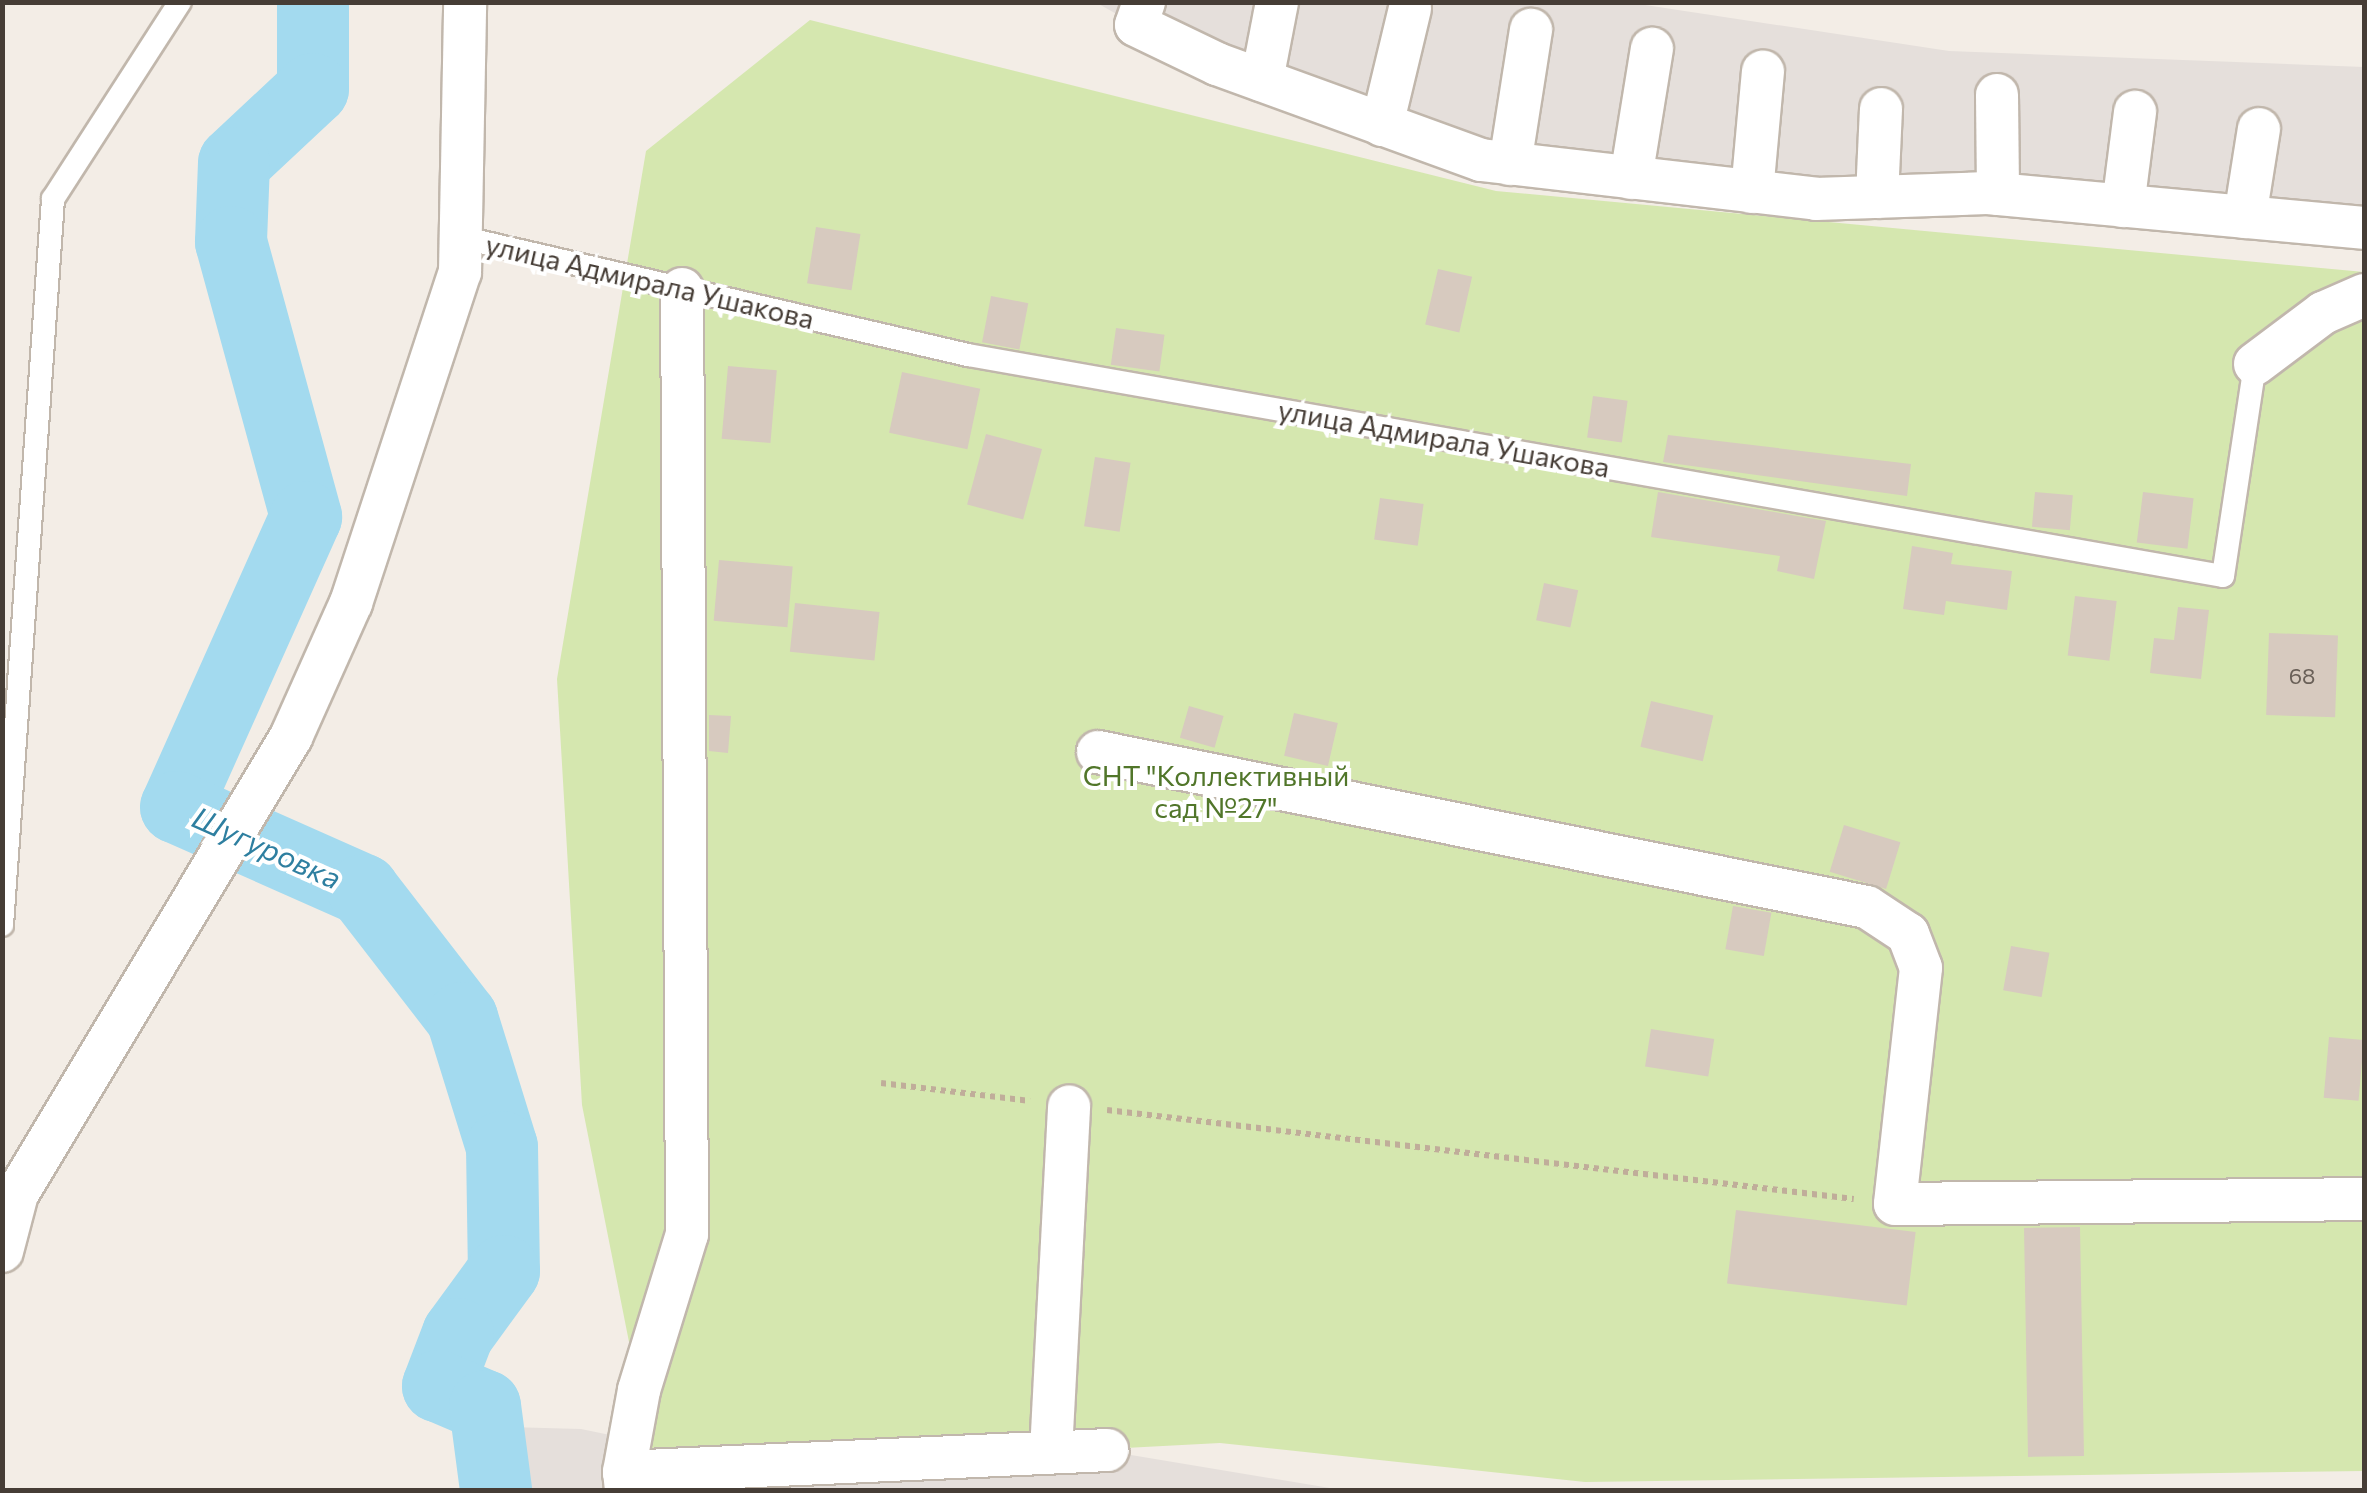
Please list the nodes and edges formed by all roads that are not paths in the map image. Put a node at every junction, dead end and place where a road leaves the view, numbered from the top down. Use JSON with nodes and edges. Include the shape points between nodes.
{"nodes":[{"id":1,"x":180,"y":2,"type":"edge"},
{"id":2,"x":465,"y":2,"type":"edge"},
{"id":3,"x":1144,"y":2,"type":"edge"},
{"id":4,"x":1277,"y":2,"type":"edge"},
{"id":5,"x":1410,"y":8,"type":"dead end"},
{"id":6,"x":1531,"y":30,"type":"dead end"},
{"id":7,"x":1652,"y":49,"type":"dead end"},
{"id":8,"x":1762,"y":71,"type":"dead end"},
{"id":9,"x":1262,"y":80,"type":"junction"},
{"id":10,"x":1997,"y":95,"type":"dead end"},
{"id":11,"x":1881,"y":110,"type":"dead end"},
{"id":12,"x":2135,"y":112,"type":"dead end"},
{"id":13,"x":1382,"y":124,"type":"junction"},
{"id":14,"x":2260,"y":129,"type":"dead end"},
{"id":15,"x":1510,"y":164,"type":"junction"},
{"id":16,"x":1631,"y":178,"type":"junction"},
{"id":17,"x":1752,"y":192,"type":"junction"},
{"id":18,"x":1998,"y":194,"type":"junction"},
{"id":19,"x":1877,"y":197,"type":"junction"},
{"id":20,"x":2124,"y":206,"type":"junction"},
{"id":21,"x":2245,"y":217,"type":"junction"},
{"id":22,"x":2364,"y":228,"type":"edge"},
{"id":23,"x":460,"y":237,"type":"junction"},
{"id":24,"x":682,"y":289,"type":"junction"},
{"id":25,"x":2364,"y":295,"type":"edge"},
{"id":26,"x":2255,"y":364,"type":"joint"},
{"id":27,"x":1098,"y":752,"type":"dead end"},
{"id":28,"x":2,"y":925,"type":"edge"},
{"id":29,"x":1069,"y":1106,"type":"road end"},
{"id":30,"x":10,"y":1179,"type":"edge"},
{"id":31,"x":2364,"y":1199,"type":"edge"},
{"id":32,"x":2,"y":1252,"type":"edge"},
{"id":33,"x":1108,"y":1450,"type":"dead end"},
{"id":34,"x":1050,"y":1452,"type":"junction"},
{"id":35,"x":625,"y":1481,"type":"edge"}],
"edges":[{"from":1,"to":28,"type":"lane","via":[[53,198]]},
{"from":2,"to":23,"type":"street"},
{"from":3,"to":9,"type":"street","via":[[1136,25]]},
{"from":4,"to":9,"type":"street"},
{"from":5,"to":13,"type":"street"},
{"from":6,"to":15,"type":"street"},
{"from":7,"to":16,"type":"street"},
{"from":8,"to":17,"type":"street"},
{"from":9,"to":13,"type":"street"},
{"from":10,"to":18,"type":"street"},
{"from":11,"to":19,"type":"street"},
{"from":12,"to":20,"type":"street"},
{"from":13,"to":15,"type":"street"},
{"from":14,"to":21,"type":"street"},
{"from":15,"to":16,"type":"street"},
{"from":16,"to":17,"type":"street"},
{"from":17,"to":19,"type":"street"},
{"from":18,"to":19,"type":"street"},
{"from":18,"to":20,"type":"street"},
{"from":20,"to":21,"type":"street"},
{"from":21,"to":22,"type":"street"},
{"from":23,"to":24,"type":"lane","name":"улица Адмирала Ушакова"},
{"from":23,"to":30,"type":"street","via":[[460,272],[351,602],[291,737]]},
{"from":24,"to":26,"type":"lane","name":"улица Адмирала Ушакова","via":[[968,356],[2223,576]]},
{"from":24,"to":35,"type":"street","via":[[687,1234],[639,1390]]},
{"from":25,"to":26,"type":"street","via":[[2322,313]]},
{"from":27,"to":31,"type":"street","via":[[1867,907],[1908,934],[1921,968],[1895,1204]]},
{"from":29,"to":34,"type":"street"},
{"from":30,"to":32,"type":"street"},
{"from":33,"to":34,"type":"street"},
{"from":34,"to":35,"type":"street"}]}
